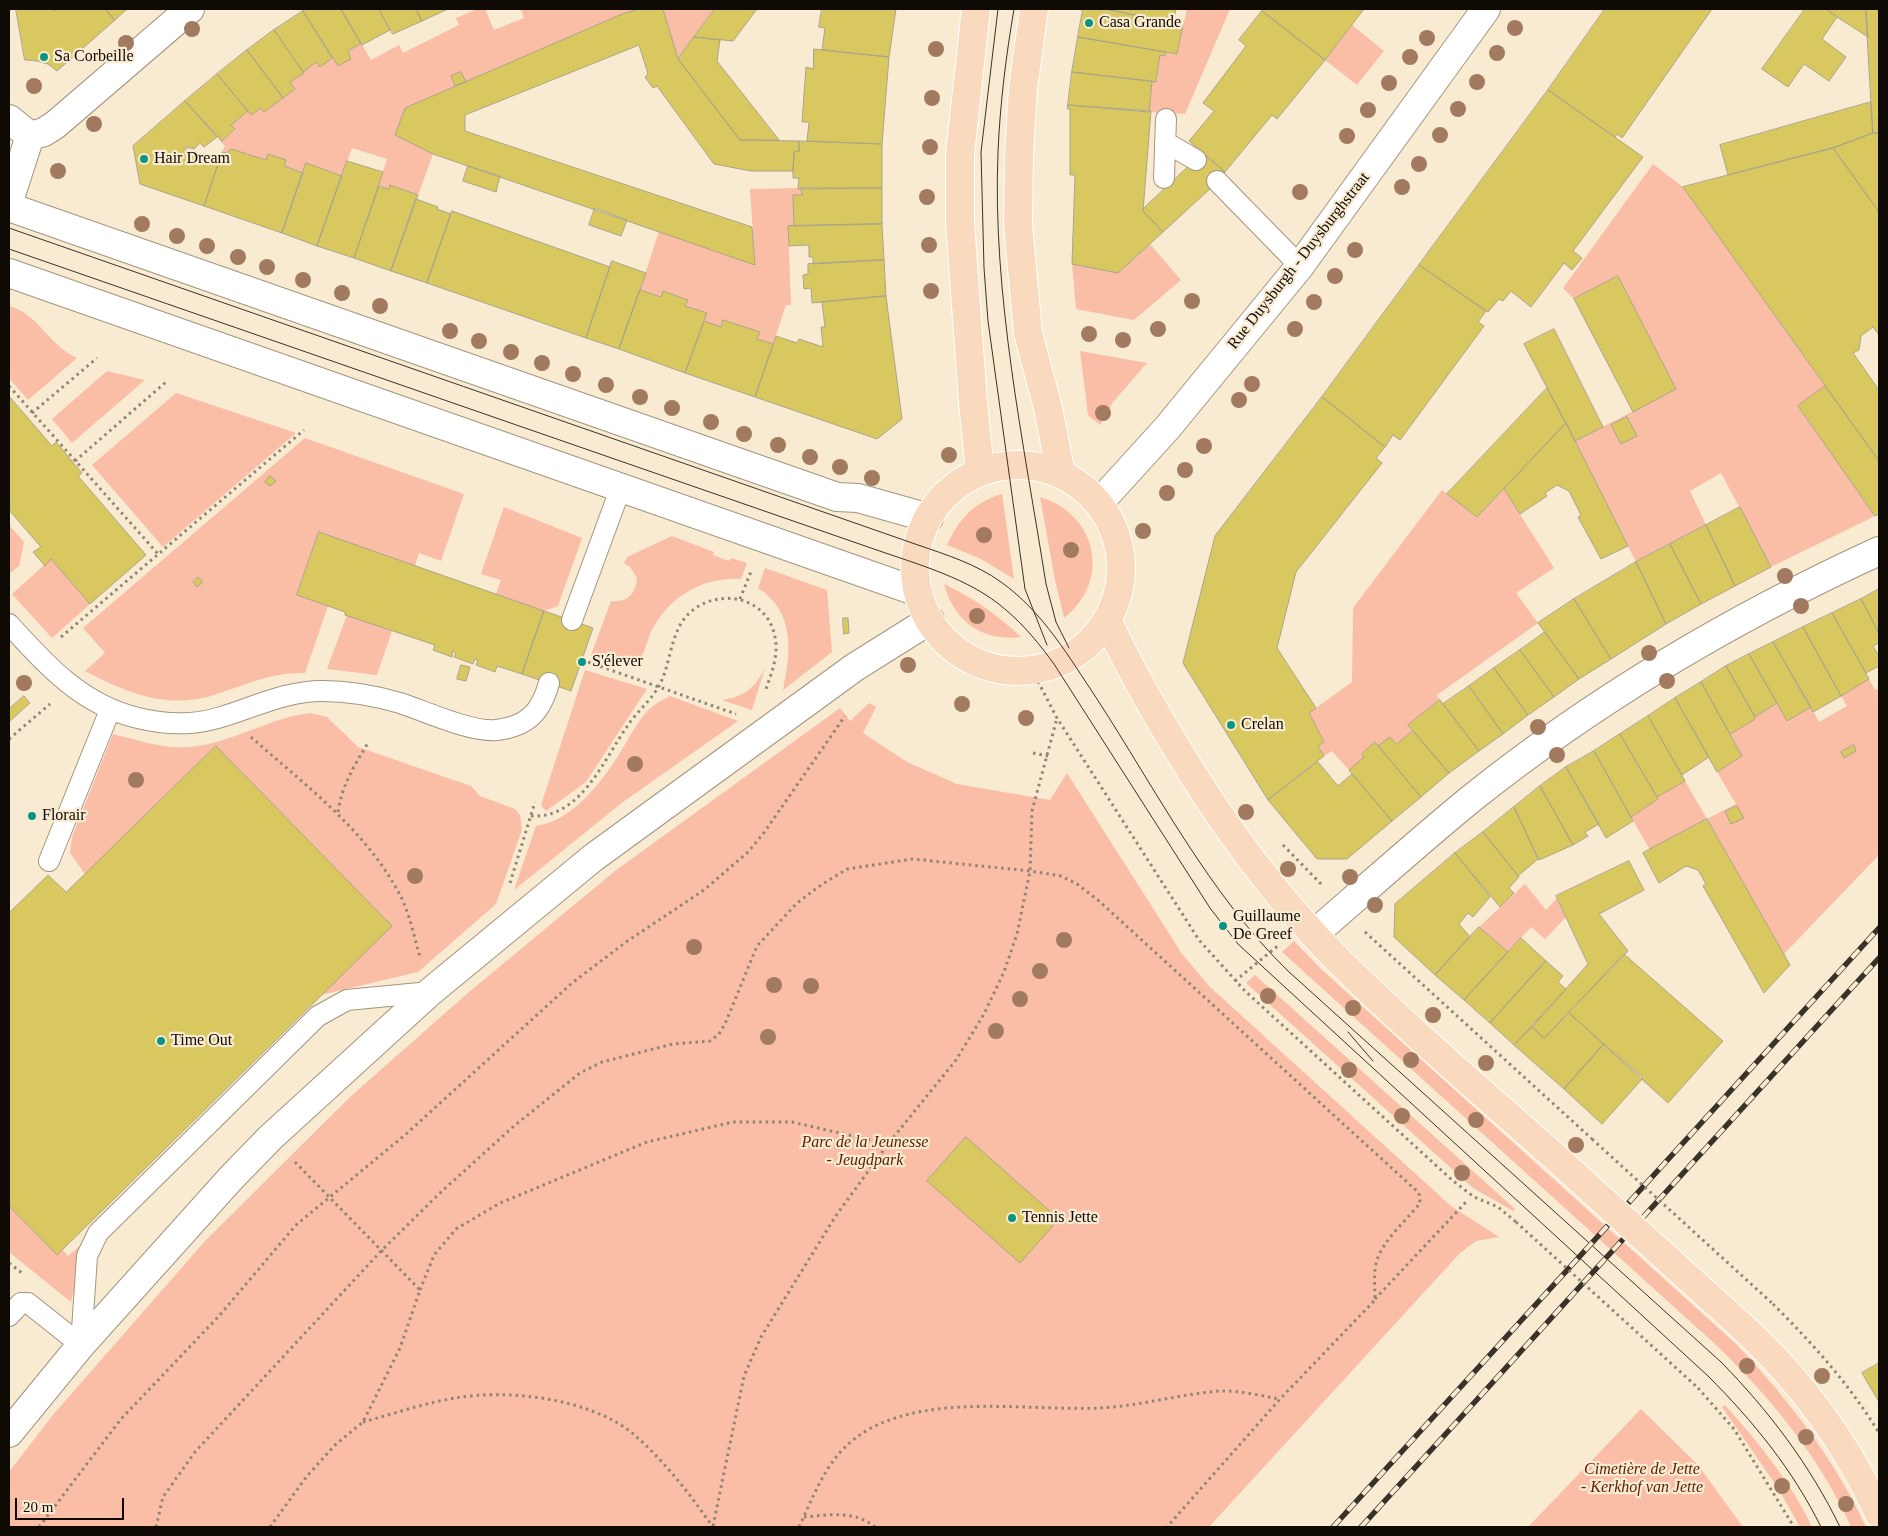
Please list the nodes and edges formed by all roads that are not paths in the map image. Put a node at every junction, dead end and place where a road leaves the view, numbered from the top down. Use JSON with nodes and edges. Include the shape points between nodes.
{"nodes":[{"id":1,"x":190,"y":9,"type":"edge"},
{"id":2,"x":976,"y":9,"type":"edge"},
{"id":3,"x":1034,"y":9,"type":"edge"},
{"id":4,"x":1486,"y":9,"type":"edge"},
{"id":5,"x":9,"y":119,"type":"edge"},
{"id":6,"x":1166,"y":119,"type":"dead end"},
{"id":7,"x":30,"y":136,"type":"junction"},
{"id":8,"x":1165,"y":142,"type":"junction"},
{"id":9,"x":1196,"y":160,"type":"dead end"},
{"id":10,"x":1164,"y":178,"type":"dead end"},
{"id":11,"x":1217,"y":181,"type":"dead end"},
{"id":12,"x":9,"y":201,"type":"edge"},
{"id":13,"x":9,"y":207,"type":"edge"},
{"id":14,"x":1300,"y":266,"type":"junction"},
{"id":15,"x":9,"y":273,"type":"edge"},
{"id":16,"x":980,"y":472,"type":"junction"},
{"id":17,"x":1061,"y":474,"type":"junction"},
{"id":18,"x":621,"y":488,"type":"junction"},
{"id":19,"x":1098,"y":503,"type":"junction"},
{"id":20,"x":929,"y":518,"type":"junction"},
{"id":21,"x":1879,"y":551,"type":"edge"},
{"id":22,"x":918,"y":592,"type":"junction"},
{"id":23,"x":1107,"y":619,"type":"junction"},
{"id":24,"x":572,"y":620,"type":"dead end"},
{"id":25,"x":930,"y":620,"type":"junction"},
{"id":26,"x":9,"y":624,"type":"edge"},
{"id":27,"x":549,"y":683,"type":"dead end"},
{"id":28,"x":110,"y":710,"type":"junction"},
{"id":29,"x":49,"y":861,"type":"dead end"},
{"id":30,"x":1314,"y":934,"type":"junction"},
{"id":31,"x":430,"y":992,"type":"junction"},
{"id":32,"x":9,"y":1316,"type":"edge"},
{"id":33,"x":81,"y":1344,"type":"junction"},
{"id":34,"x":9,"y":1433,"type":"edge"},
{"id":35,"x":1879,"y":1514,"type":"edge"}],
"edges":[{"from":1,"to":7,"type":"street","via":[[61,120],[44,132]]},
{"from":2,"to":16,"type":"main road","via":[[960,154],[960,222]]},
{"from":3,"to":17,"type":"main road","via":[[1023,88],[1018,225],[1028,333]]},
{"from":4,"to":14,"type":"street","name":"Rue Duysburgh - Duysburghstraat"},
{"from":5,"to":7,"type":"street"},
{"from":6,"to":8,"type":"lane"},
{"from":7,"to":12,"type":"street"},
{"from":8,"to":9,"type":"lane"},
{"from":8,"to":10,"type":"lane"},
{"from":11,"to":14,"type":"lane"},
{"from":13,"to":20,"type":"street","via":[[837,497],[858,498]]},
{"from":14,"to":19,"type":"street","name":"Rue Duysburgh - Duysburghstraat","via":[[1168,427]]},
{"from":15,"to":18,"type":"street"},
{"from":16,"to":17,"type":"main road","via":[[1018,465]]},
{"from":16,"to":20,"type":"main road","via":[[946,495]]},
{"from":17,"to":19,"type":"main road"},
{"from":18,"to":22,"type":"street"},
{"from":18,"to":24,"type":"lane"},
{"from":19,"to":23,"type":"main road","via":[[1110,520],[1121,560],[1116,600]]},
{"from":20,"to":22,"type":"main road","via":[[918,545]]},
{"from":21,"to":30,"type":"street","via":[[1733,625],[1601,705],[1473,798]]},
{"from":22,"to":25,"type":"main road"},
{"from":23,"to":25,"type":"main road","via":[[1098,633],[1071,656],[1032,670],[992,667],[973,660],[946,641]]},
{"from":23,"to":30,"type":"main road","via":[[1145,694],[1203,791],[1262,874]]},
{"from":25,"to":31,"type":"street","via":[[764,724],[594,857]]},
{"from":26,"to":28,"type":"lane","via":[[59,678]]},
{"from":27,"to":28,"type":"lane","via":[[544,701],[528,719],[499,730],[484,731],[397,702],[322,691],[276,697],[229,714],[191,723],[138,718]]},
{"from":28,"to":29,"type":"lane"},
{"from":30,"to":35,"type":"main road","bridge":true,"via":[[1366,986],[1769,1352],[1801,1388],[1835,1435]]},
{"from":31,"to":33,"type":"street","via":[[271,1137],[195,1215]]},
{"from":31,"to":33,"type":"lane","via":[[347,1000],[318,1016],[98,1233],[87,1256]]},
{"from":32,"to":33,"type":"lane","via":[[20,1303],[28,1303]]},
{"from":33,"to":34,"type":"street"}]}
